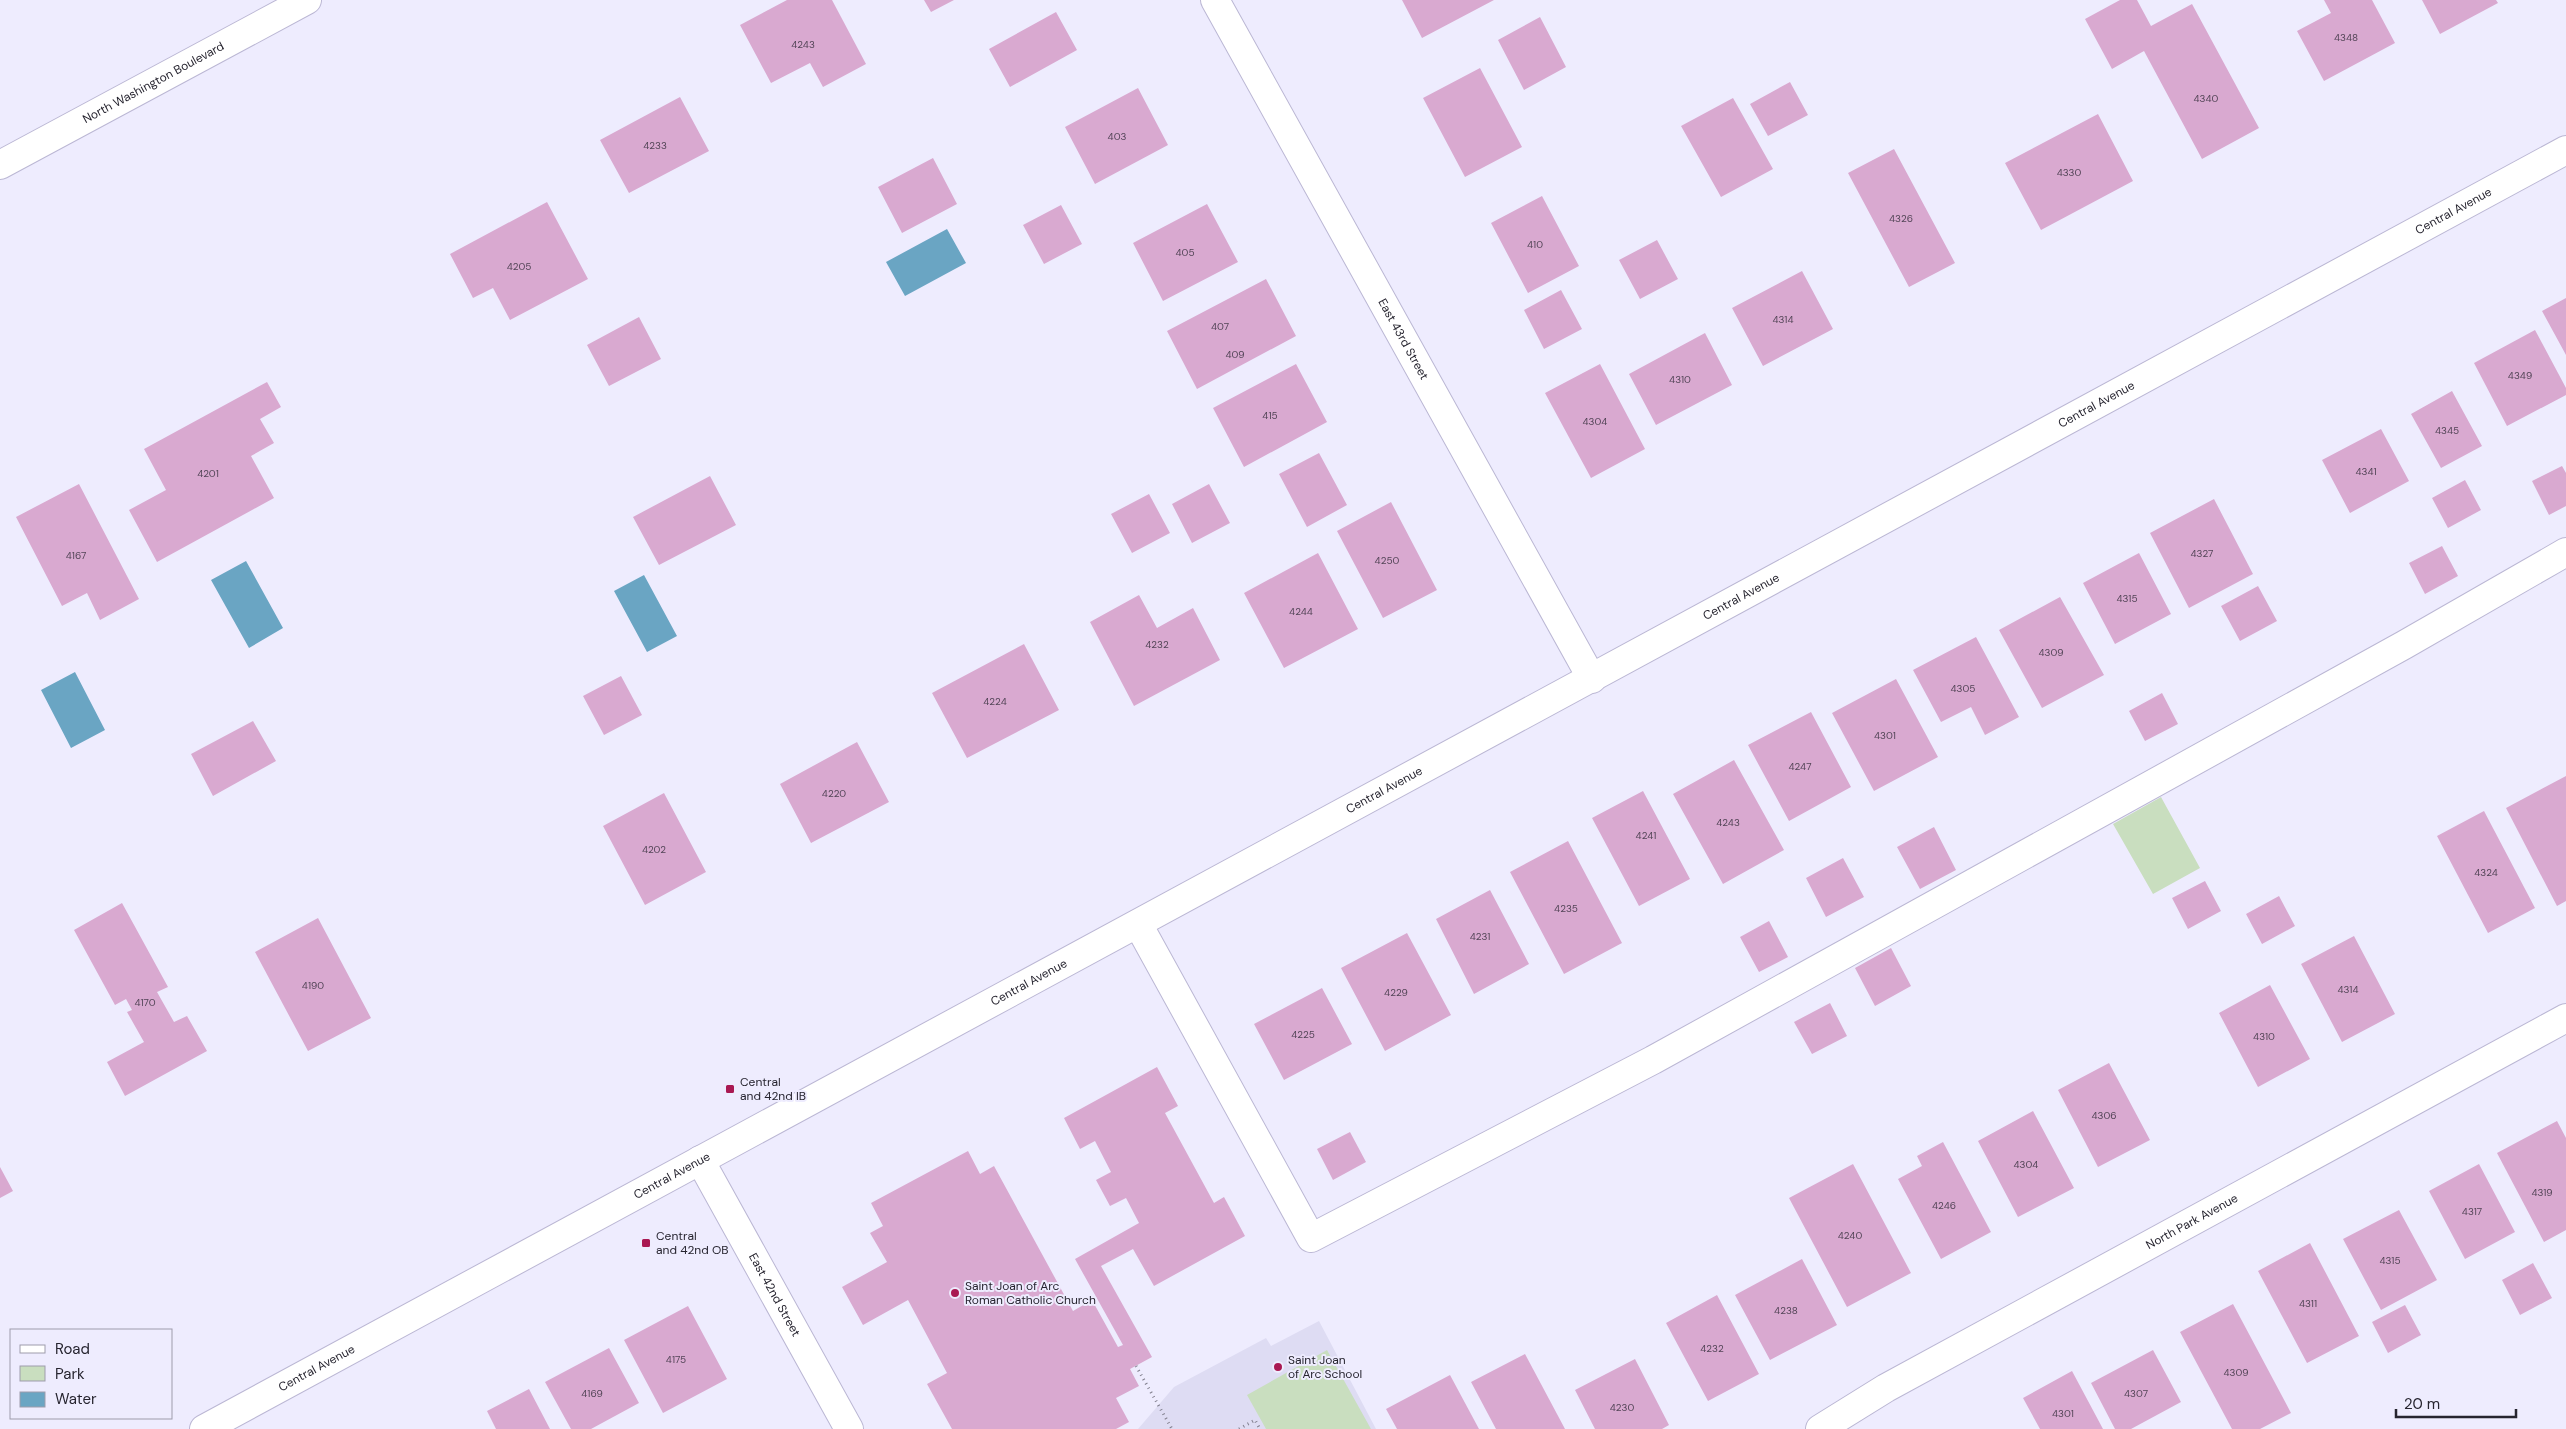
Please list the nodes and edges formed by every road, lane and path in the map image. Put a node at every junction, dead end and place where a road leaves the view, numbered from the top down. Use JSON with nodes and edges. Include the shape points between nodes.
{"nodes":[{"id":1,"x":307,"y":0,"type":"edge"},
{"id":2,"x":1215,"y":0,"type":"edge"},
{"id":3,"x":2566,"y":150,"type":"edge"},
{"id":4,"x":0,"y":165,"type":"edge"},
{"id":5,"x":2566,"y":552,"type":"edge"},
{"id":6,"x":1592,"y":678,"type":"junction"},
{"id":7,"x":1138,"y":924,"type":"junction"},
{"id":8,"x":2566,"y":1018,"type":"edge"},
{"id":9,"x":700,"y":1160,"type":"junction"},
{"id":10,"x":1136,"y":1366,"type":"dead end"},
{"id":11,"x":204,"y":1429,"type":"edge"},
{"id":12,"x":849,"y":1429,"type":"edge"},
{"id":13,"x":1172,"y":1429,"type":"edge"},
{"id":14,"x":1239,"y":1429,"type":"edge"},
{"id":15,"x":1260,"y":1429,"type":"edge"},
{"id":16,"x":1820,"y":1429,"type":"edge"}],
"edges":[{"from":1,"to":4,"type":"main road","name":"North Washington Boulevard"},
{"from":2,"to":6,"type":"main road","name":"East 43rd Street"},
{"from":3,"to":6,"type":"main road","name":"Central Avenue"},
{"from":5,"to":7,"type":"main road","via":[[1653,1060],[1312,1238]]},
{"from":6,"to":7,"type":"main road","name":"Central Avenue"},
{"from":7,"to":9,"type":"main road","name":"Central Avenue"},
{"from":8,"to":16,"type":"main road","name":"North Park Avenue","via":[[1886,1388]]},
{"from":9,"to":11,"type":"main road","name":"Central Avenue"},
{"from":9,"to":12,"type":"main road","name":"East 42nd Street"},
{"from":10,"to":13,"type":"path"},
{"from":14,"to":15,"type":"path","via":[[1255,1420]]}]}
